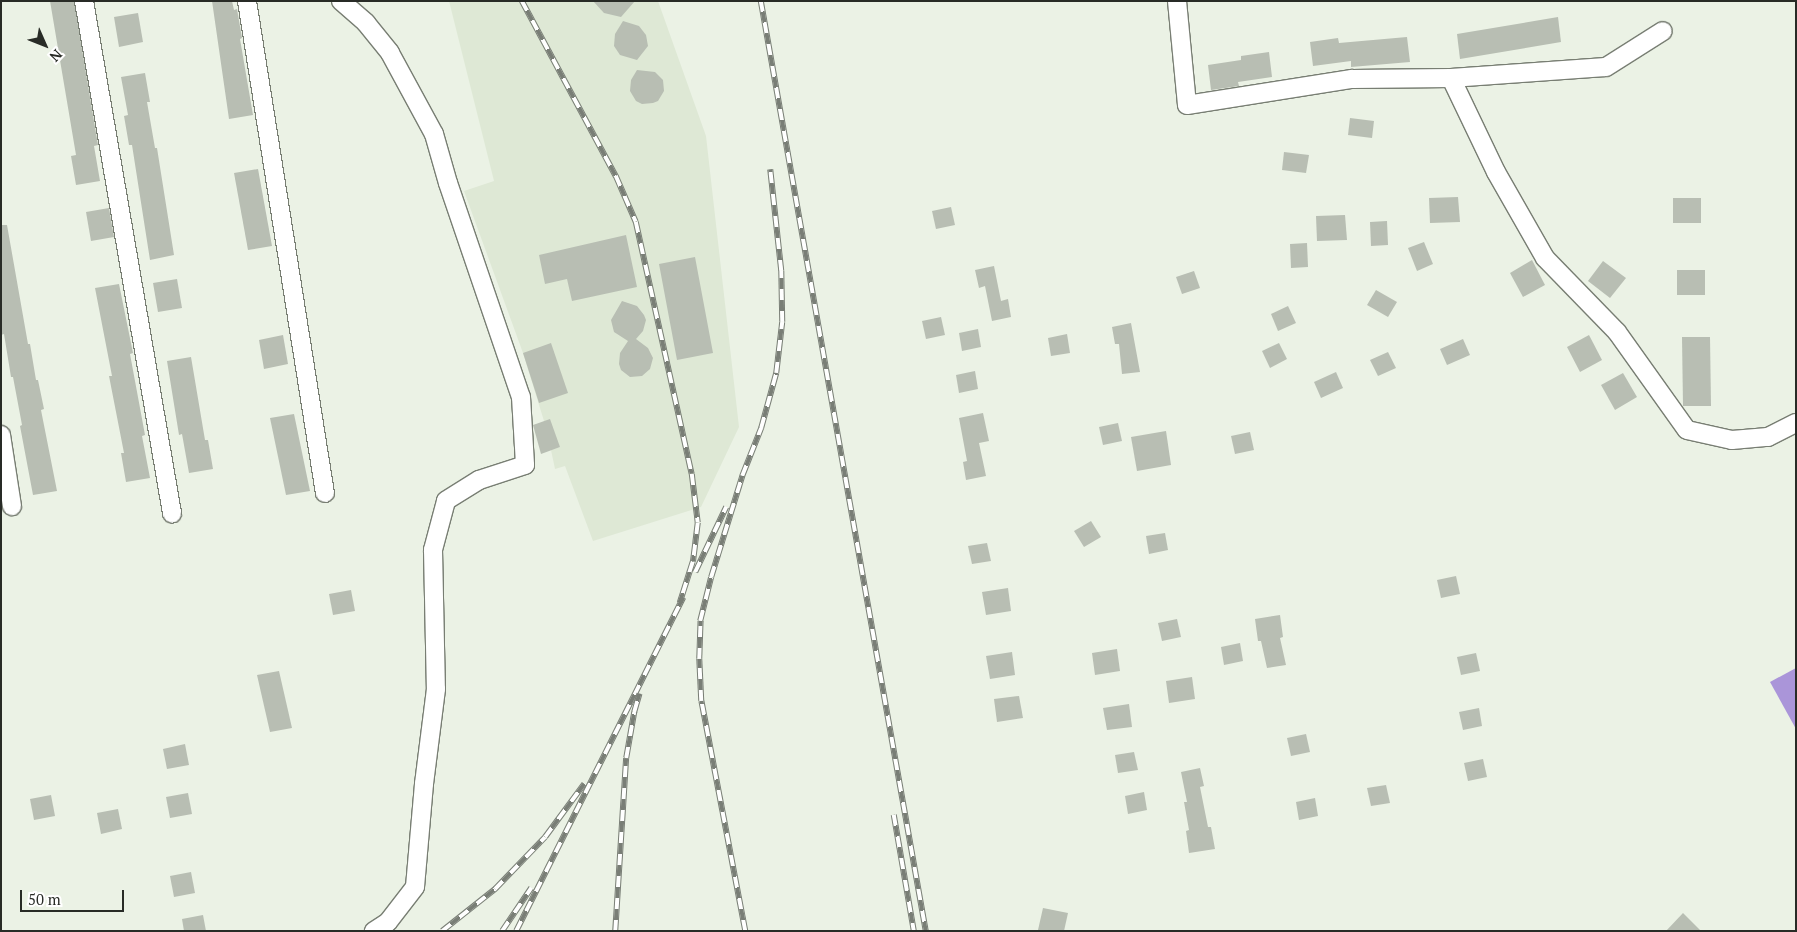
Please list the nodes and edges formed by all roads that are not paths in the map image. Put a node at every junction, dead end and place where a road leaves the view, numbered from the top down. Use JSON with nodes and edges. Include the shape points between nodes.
{"nodes":[{"id":1,"x":84,"y":1,"type":"edge"},
{"id":2,"x":247,"y":1,"type":"edge"},
{"id":3,"x":342,"y":1,"type":"edge"},
{"id":4,"x":1177,"y":1,"type":"edge"},
{"id":5,"x":1662,"y":32,"type":"dead end"},
{"id":6,"x":1451,"y":78,"type":"junction"},
{"id":7,"x":1796,"y":422,"type":"edge"},
{"id":8,"x":1,"y":435,"type":"edge"},
{"id":9,"x":325,"y":493,"type":"dead end"},
{"id":10,"x":12,"y":506,"type":"dead end"},
{"id":11,"x":172,"y":513,"type":"dead end"},
{"id":12,"x":374,"y":931,"type":"edge"}],
"edges":[{"from":1,"to":11,"type":"street"},
{"from":2,"to":9,"type":"street"},
{"from":3,"to":12,"type":"street","via":[[390,53],[434,134],[521,397],[525,465],[479,480],[446,501],[433,550],[436,690],[415,887],[388,922]]},
{"from":4,"to":6,"type":"street","via":[[1187,105],[1352,79]]},
{"from":5,"to":6,"type":"street","via":[[1606,67]]},
{"from":6,"to":7,"type":"street","via":[[1496,172],[1546,258],[1617,332],[1687,430],[1732,440],[1768,436]]},
{"from":8,"to":10,"type":"street"}]}
